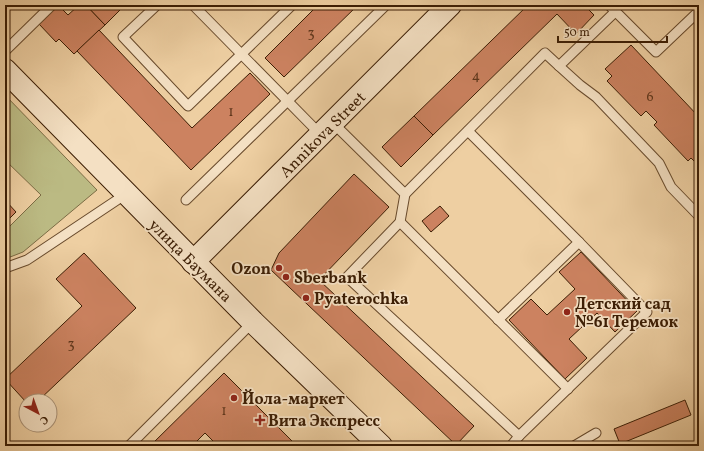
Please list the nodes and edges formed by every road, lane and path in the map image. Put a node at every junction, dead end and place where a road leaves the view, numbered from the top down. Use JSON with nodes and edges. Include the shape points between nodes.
{"nodes":[{"id":1,"x":52,"y":5,"type":"edge"},
{"id":2,"x":157,"y":5,"type":"edge"},
{"id":3,"x":193,"y":5,"type":"edge"},
{"id":4,"x":292,"y":5,"type":"edge"},
{"id":5,"x":386,"y":5,"type":"edge"},
{"id":6,"x":450,"y":5,"type":"edge"},
{"id":7,"x":612,"y":8,"type":"edge"},
{"id":8,"x":699,"y":11,"type":"edge"},
{"id":9,"x":5,"y":51,"type":"edge"},
{"id":10,"x":241,"y":54,"type":"junction"},
{"id":11,"x":559,"y":66,"type":"junction"},
{"id":12,"x":5,"y":70,"type":"edge"},
{"id":13,"x":287,"y":101,"type":"junction"},
{"id":14,"x":327,"y":129,"type":"junction"},
{"id":15,"x":468,"y":131,"type":"junction"},
{"id":16,"x":126,"y":194,"type":"junction"},
{"id":17,"x":405,"y":194,"type":"junction"},
{"id":18,"x":186,"y":200,"type":"dead end"},
{"id":19,"x":699,"y":216,"type":"edge"},
{"id":20,"x":400,"y":222,"type":"junction"},
{"id":21,"x":579,"y":242,"type":"junction"},
{"id":22,"x":193,"y":262,"type":"junction"},
{"id":23,"x":5,"y":268,"type":"edge"},
{"id":24,"x":498,"y":320,"type":"junction"},
{"id":25,"x":253,"y":322,"type":"junction"},
{"id":26,"x":568,"y":389,"type":"junction"},
{"id":27,"x":596,"y":433,"type":"dead end"},
{"id":28,"x":519,"y":436,"type":"junction"},
{"id":29,"x":128,"y":446,"type":"edge"},
{"id":30,"x":381,"y":446,"type":"edge"},
{"id":31,"x":511,"y":446,"type":"edge"},
{"id":32,"x":574,"y":446,"type":"edge"}],
"edges":[{"from":1,"to":9,"type":"lane"},
{"from":2,"to":10,"type":"lane","via":[[123,38],[188,106]]},
{"from":3,"to":10,"type":"lane"},
{"from":4,"to":10,"type":"lane"},
{"from":5,"to":13,"type":"lane"},
{"from":6,"to":14,"type":"street","name":"Annikova Street"},
{"from":7,"to":8,"type":"lane","via":[[656,52]]},
{"from":7,"to":11,"type":"lane"},
{"from":10,"to":13,"type":"lane"},
{"from":11,"to":15,"type":"lane","via":[[545,53]]},
{"from":11,"to":19,"type":"lane","via":[[596,97],[659,163],[671,187]]},
{"from":12,"to":16,"type":"street","name":"улица Баумана"},
{"from":13,"to":14,"type":"lane"},
{"from":13,"to":18,"type":"lane"},
{"from":14,"to":17,"type":"lane"},
{"from":14,"to":22,"type":"street","name":"Annikova Street"},
{"from":15,"to":17,"type":"lane"},
{"from":15,"to":21,"type":"lane"},
{"from":16,"to":22,"type":"street","name":"улица Баумана"},
{"from":16,"to":23,"type":"lane","via":[[27,260]]},
{"from":17,"to":20,"type":"lane"},
{"from":20,"to":24,"type":"lane"},
{"from":20,"to":28,"type":"lane","via":[[348,277]]},
{"from":21,"to":24,"type":"lane"},
{"from":21,"to":26,"type":"lane","via":[[647,312]]},
{"from":22,"to":25,"type":"street","name":"улица Баумана"},
{"from":24,"to":26,"type":"lane"},
{"from":25,"to":29,"type":"lane"},
{"from":25,"to":30,"type":"street","name":"улица Баумана"},
{"from":26,"to":28,"type":"lane"},
{"from":27,"to":32,"type":"lane"},
{"from":28,"to":31,"type":"lane"}]}
